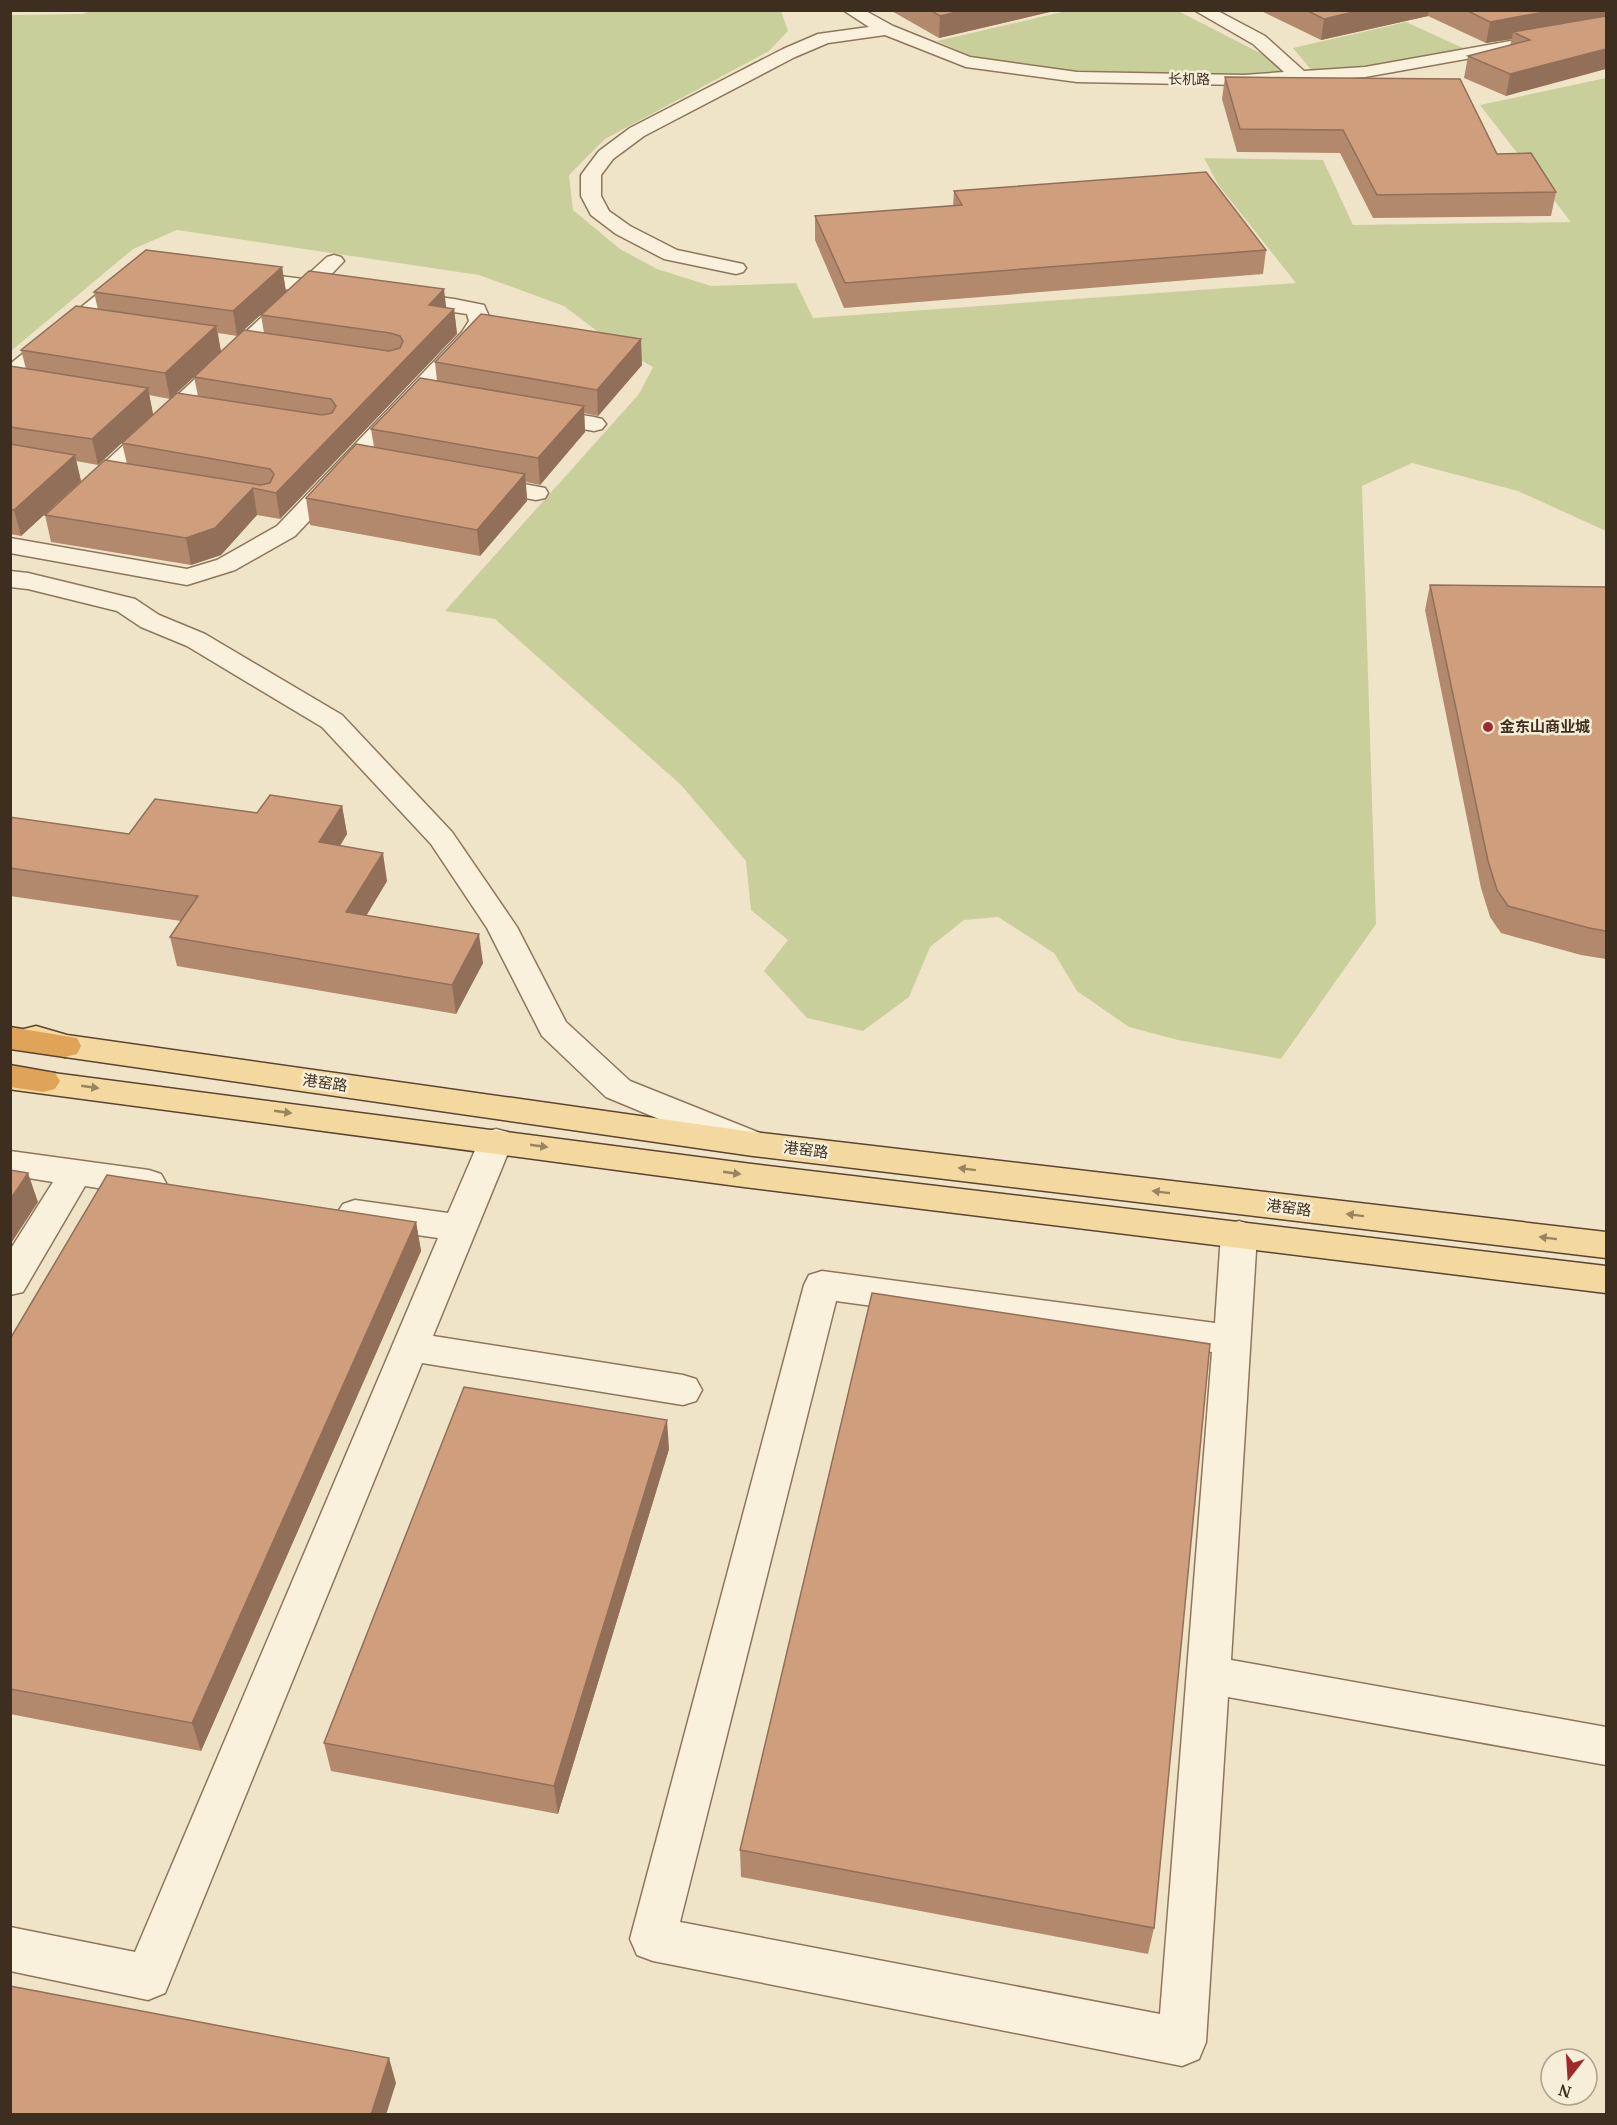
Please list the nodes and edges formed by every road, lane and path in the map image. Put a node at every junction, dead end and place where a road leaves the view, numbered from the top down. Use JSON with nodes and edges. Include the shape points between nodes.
{"nodes":[{"id":1,"x":851,"y":10,"type":"edge"},
{"id":2,"x":1202,"y":10,"type":"edge"},
{"id":3,"x":1606,"y":29,"type":"edge"},
{"id":4,"x":887,"y":30,"type":"junction"},
{"id":5,"x":1300,"y":76,"type":"junction"},
{"id":6,"x":334,"y":261,"type":"dead end"},
{"id":7,"x":155,"y":266,"type":"edge"},
{"id":8,"x":736,"y":268,"type":"dead end"},
{"id":9,"x":214,"y":273,"type":"edge"},
{"id":10,"x":309,"y":286,"type":"junction"},
{"id":11,"x":75,"y":322,"type":"junction"},
{"id":12,"x":109,"y":327,"type":"edge"},
{"id":13,"x":233,"y":344,"type":"junction"},
{"id":14,"x":267,"y":349,"type":"edge"},
{"id":15,"x":10,"y":376,"type":"edge"},
{"id":16,"x":417,"y":393,"type":"junction"},
{"id":17,"x":441,"y":397,"type":"edge"},
{"id":18,"x":166,"y":407,"type":"junction"},
{"id":19,"x":200,"y":412,"type":"edge"},
{"id":20,"x":523,"y":412,"type":"edge"},
{"id":21,"x":594,"y":424,"type":"dead end"},
{"id":22,"x":81,"y":471,"type":"dead end"},
{"id":23,"x":117,"y":477,"type":"junction"},
{"id":24,"x":456,"y":478,"type":"edge"},
{"id":25,"x":536,"y":493,"type":"dead end"},
{"id":26,"x":71,"y":508,"type":"edge"},
{"id":27,"x":45,"y":532,"type":"edge"},
{"id":28,"x":16,"y":552,"type":"edge"},
{"id":29,"x":10,"y":579,"type":"edge"},
{"id":30,"x":10,"y":1029,"type":"edge"},
{"id":31,"x":10,"y":1038,"type":"edge"},
{"id":32,"x":65,"y":1046,"type":"junction"},
{"id":33,"x":21,"y":1078,"type":"edge"},
{"id":34,"x":496,"y":1141,"type":"junction"},
{"id":35,"x":753,"y":1144,"type":"junction"},
{"id":36,"x":10,"y":1163,"type":"edge"},
{"id":37,"x":76,"y":1172,"type":"junction"},
{"id":38,"x":181,"y":1188,"type":"edge"},
{"id":39,"x":320,"y":1208,"type":"edge"},
{"id":40,"x":460,"y":1228,"type":"junction"},
{"id":41,"x":1239,"y":1234,"type":"junction"},
{"id":42,"x":1606,"y":1245,"type":"edge"},
{"id":43,"x":1606,"y":1280,"type":"edge"},
{"id":44,"x":10,"y":1282,"type":"edge"},
{"id":45,"x":1232,"y":1341,"type":"junction"},
{"id":46,"x":410,"y":1347,"type":"junction"},
{"id":47,"x":683,"y":1390,"type":"dead end"},
{"id":48,"x":1210,"y":1675,"type":"junction"},
{"id":49,"x":1606,"y":1746,"type":"edge"},
{"id":50,"x":10,"y":1949,"type":"edge"}],
"edges":[{"from":1,"to":4,"type":"street","name":"长机路"},
{"from":2,"to":5,"type":"street","via":[[1259,40]]},
{"from":3,"to":5,"type":"street","name":"长机路","via":[[1365,72]]},
{"from":4,"to":5,"type":"street","name":"长机路","via":[[966,62],[1077,77],[1244,80]]},
{"from":4,"to":8,"type":"street","via":[[824,38],[789,53],[637,132],[606,155],[591,175],[591,196],[601,214],[623,230],[671,255]]},
{"from":6,"to":10,"type":"street"},
{"from":7,"to":11,"type":"street","via":[[145,266]]},
{"from":9,"to":10,"type":"street"},
{"from":10,"to":13,"type":"street"},
{"from":10,"to":16,"type":"street","via":[[476,310],[480,321],[471,336]]},
{"from":11,"to":12,"type":"street"},
{"from":11,"to":15,"type":"street"},
{"from":13,"to":14,"type":"street"},
{"from":13,"to":18,"type":"street"},
{"from":16,"to":17,"type":"street"},
{"from":16,"to":28,"type":"street","via":[[365,462],[286,531],[208,573],[187,577]]},
{"from":18,"to":19,"type":"street"},
{"from":18,"to":23,"type":"street"},
{"from":20,"to":21,"type":"street"},
{"from":22,"to":23,"type":"street"},
{"from":23,"to":26,"type":"street"},
{"from":24,"to":25,"type":"street"},
{"from":27,"to":28,"type":"street"},
{"from":29,"to":35,"type":"street","via":[[126,605],[150,621],[196,640],[332,721],[442,838],[502,927],[553,1028],[618,1089]]},
{"from":30,"to":32,"type":"main road","name":"港窑路"},
{"from":31,"to":32,"type":"highway"},
{"from":32,"to":35,"type":"main road","name":"港窑路"},
{"from":33,"to":34,"type":"main road","one_way":true},
{"from":34,"to":40,"type":"street"},
{"from":34,"to":41,"type":"main road","one_way":true},
{"from":42,"to":35,"type":"main road","name":"港窑路","one_way":true},
{"from":36,"to":37,"type":"street"},
{"from":37,"to":38,"type":"street"},
{"from":37,"to":44,"type":"street"},
{"from":39,"to":40,"type":"street"},
{"from":40,"to":46,"type":"street"},
{"from":41,"to":43,"type":"main road"},
{"from":41,"to":45,"type":"street"},
{"from":45,"to":48,"type":"street"},
{"from":45,"to":48,"type":"street","via":[[822,1286],[653,1939],[1182,2042]]},
{"from":46,"to":47,"type":"street"},
{"from":46,"to":50,"type":"street","via":[[148,1977]]},
{"from":48,"to":49,"type":"street"}]}
